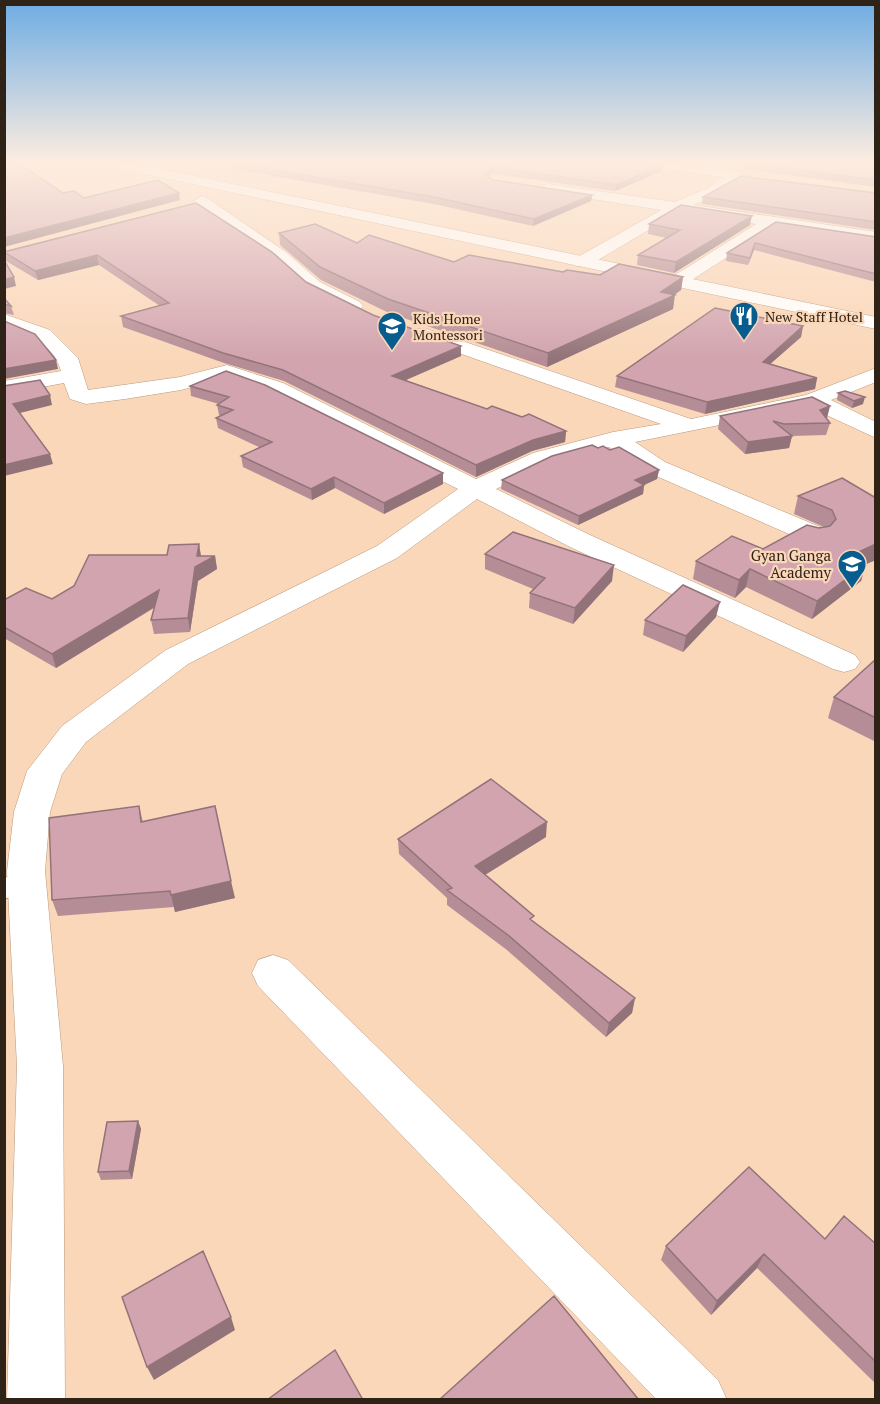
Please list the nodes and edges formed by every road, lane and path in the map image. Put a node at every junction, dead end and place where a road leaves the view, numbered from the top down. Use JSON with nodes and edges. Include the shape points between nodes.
{"nodes":[{"id":1,"x":237,"y":229,"type":"edge"},
{"id":2,"x":420,"y":229,"type":"edge"},
{"id":3,"x":640,"y":229,"type":"edge"},
{"id":4,"x":760,"y":229,"type":"edge"},
{"id":5,"x":821,"y":229,"type":"edge"},
{"id":6,"x":876,"y":237,"type":"edge"},
{"id":7,"x":582,"y":262,"type":"junction"},
{"id":8,"x":678,"y":281,"type":"junction"},
{"id":9,"x":372,"y":315,"type":"edge"},
{"id":10,"x":4,"y":320,"type":"edge"},
{"id":11,"x":876,"y":323,"type":"edge"},
{"id":12,"x":402,"y":327,"type":"edge"},
{"id":13,"x":876,"y":374,"type":"edge"},
{"id":14,"x":72,"y":375,"type":"junction"},
{"id":15,"x":4,"y":388,"type":"edge"},
{"id":16,"x":812,"y":400,"type":"junction"},
{"id":17,"x":690,"y":426,"type":"junction"},
{"id":18,"x":876,"y":431,"type":"edge"},
{"id":19,"x":613,"y":439,"type":"junction"},
{"id":20,"x":475,"y":489,"type":"junction"},
{"id":21,"x":815,"y":536,"type":"edge"},
{"id":22,"x":844,"y":662,"type":"dead end"},
{"id":23,"x":16,"y":885,"type":"edge"},
{"id":24,"x":273,"y":973,"type":"dead end"},
{"id":25,"x":36,"y":1400,"type":"edge"},
{"id":26,"x":698,"y":1400,"type":"edge"}],
"edges":[{"from":1,"to":9,"type":"main road","via":[[280,256],[314,286]]},
{"from":2,"to":7,"type":"main road"},
{"from":3,"to":7,"type":"main road"},
{"from":4,"to":8,"type":"main road"},
{"from":5,"to":6,"type":"main road"},
{"from":7,"to":8,"type":"main road"},
{"from":8,"to":11,"type":"main road"},
{"from":10,"to":14,"type":"main road","via":[[43,334],[68,358]]},
{"from":12,"to":17,"type":"main road"},
{"from":13,"to":16,"type":"main road"},
{"from":14,"to":15,"type":"main road"},
{"from":14,"to":20,"type":"main road","via":[[78,394],[86,397],[181,383],[227,371],[275,388]]},
{"from":16,"to":17,"type":"main road"},
{"from":16,"to":18,"type":"main road"},
{"from":17,"to":19,"type":"main road"},
{"from":19,"to":20,"type":"main road","via":[[542,458]]},
{"from":19,"to":21,"type":"main road","via":[[656,466]]},
{"from":20,"to":22,"type":"main road"},
{"from":20,"to":23,"type":"main road","via":[[387,552],[177,657],[74,734],[45,771]]},
{"from":23,"to":25,"type":"main road","via":[[40,1065]]},
{"from":24,"to":26,"type":"main road"}]}
